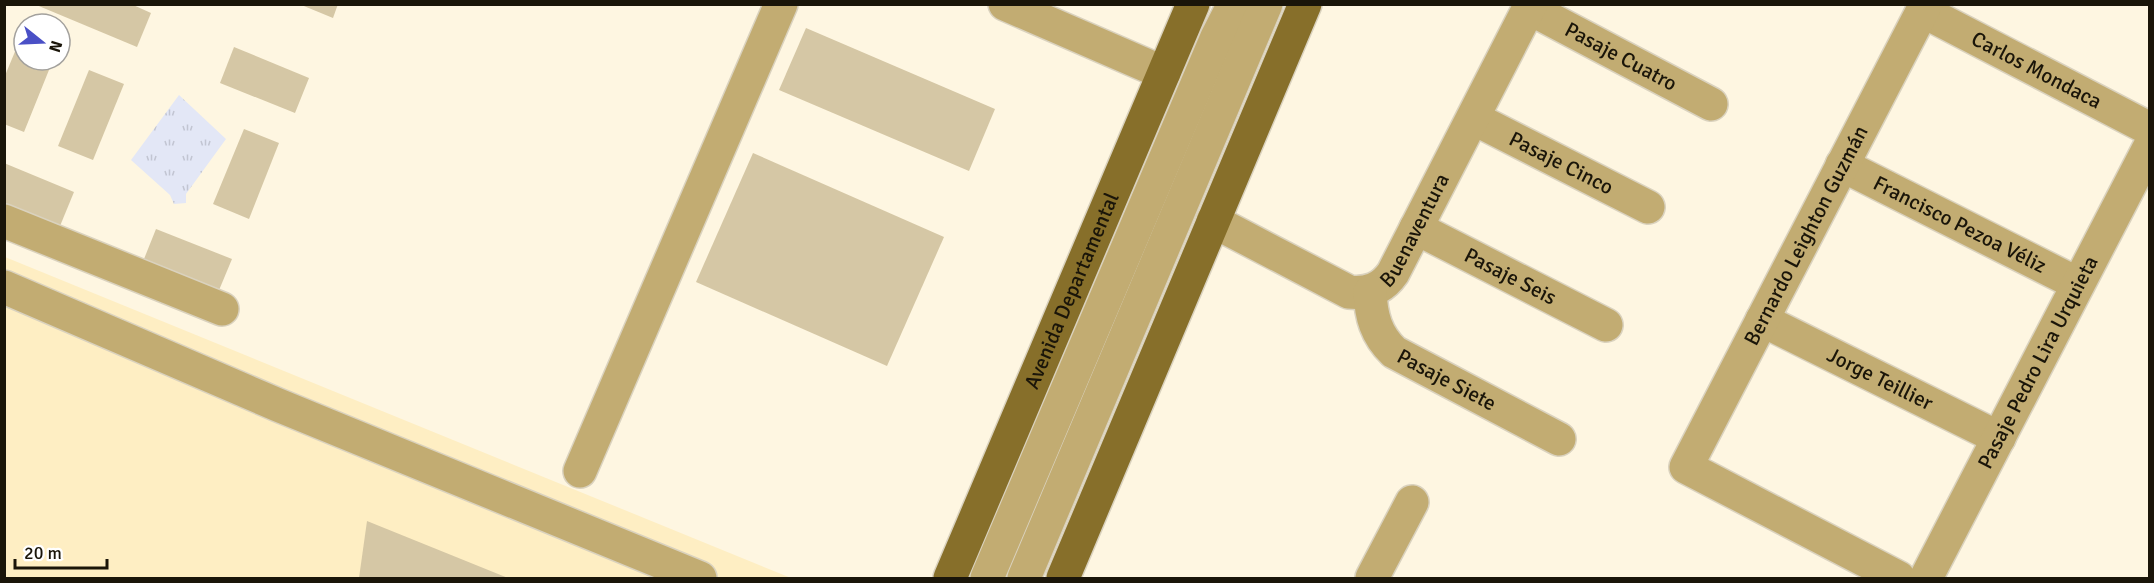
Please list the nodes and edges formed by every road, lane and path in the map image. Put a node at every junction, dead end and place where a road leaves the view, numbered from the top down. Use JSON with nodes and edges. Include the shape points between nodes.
{"nodes":[{"id":1,"x":781,"y":4,"type":"edge"},
{"id":2,"x":1005,"y":4,"type":"edge"},
{"id":3,"x":1193,"y":4,"type":"edge"},
{"id":4,"x":1234,"y":4,"type":"edge"},
{"id":5,"x":1266,"y":4,"type":"edge"},
{"id":6,"x":1305,"y":4,"type":"edge"},
{"id":7,"x":1530,"y":6,"type":"edge"},
{"id":8,"x":1924,"y":8,"type":"edge"},
{"id":9,"x":1164,"y":73,"type":"junction"},
{"id":10,"x":1711,"y":104,"type":"dead end"},
{"id":11,"x":1473,"y":118,"type":"junction"},
{"id":12,"x":2150,"y":129,"type":"edge"},
{"id":13,"x":2150,"y":146,"type":"edge"},
{"id":14,"x":1842,"y":165,"type":"junction"},
{"id":15,"x":1648,"y":207,"type":"dead end"},
{"id":16,"x":4,"y":221,"type":"edge"},
{"id":17,"x":1213,"y":221,"type":"junction"},
{"id":18,"x":1416,"y":228,"type":"junction"},
{"id":19,"x":2078,"y":284,"type":"junction"},
{"id":20,"x":4,"y":288,"type":"edge"},
{"id":21,"x":1370,"y":292,"type":"junction"},
{"id":22,"x":222,"y":309,"type":"dead end"},
{"id":23,"x":1762,"y":320,"type":"junction"},
{"id":24,"x":1606,"y":325,"type":"dead end"},
{"id":25,"x":1998,"y":438,"type":"junction"},
{"id":26,"x":1559,"y":439,"type":"dead end"},
{"id":27,"x":580,"y":471,"type":"dead end"},
{"id":28,"x":1412,"y":502,"type":"dead end"},
{"id":29,"x":700,"y":579,"type":"edge"},
{"id":30,"x":950,"y":579,"type":"edge"},
{"id":31,"x":987,"y":579,"type":"edge"},
{"id":32,"x":1024,"y":579,"type":"edge"},
{"id":33,"x":1063,"y":579,"type":"edge"},
{"id":34,"x":1372,"y":579,"type":"edge"},
{"id":35,"x":1899,"y":579,"type":"edge"},
{"id":36,"x":1926,"y":579,"type":"edge"}],
"edges":[{"from":1,"to":27,"type":"street"},
{"from":2,"to":9,"type":"street"},
{"from":3,"to":9,"type":"main road","name":"Avenida Departamental"},
{"from":4,"to":31,"type":"street"},
{"from":5,"to":32,"type":"street"},
{"from":6,"to":17,"type":"main road"},
{"from":7,"to":10,"type":"street","name":"Pasaje Cuatro"},
{"from":7,"to":11,"type":"street","name":"Buenaventura"},
{"from":8,"to":12,"type":"street","name":"Carlos Mondaca"},
{"from":8,"to":14,"type":"street","name":"Bernardo Leighton Guzmán"},
{"from":9,"to":30,"type":"main road","name":"Avenida Departamental"},
{"from":11,"to":15,"type":"street","name":"Pasaje Cinco"},
{"from":11,"to":18,"type":"street","name":"Buenaventura"},
{"from":13,"to":19,"type":"street","name":"Pasaje Pedro Lira Urquieta"},
{"from":14,"to":19,"type":"street","name":"Francisco Pezoa Véliz"},
{"from":14,"to":23,"type":"street","name":"Bernardo Leighton Guzmán"},
{"from":16,"to":22,"type":"street"},
{"from":17,"to":21,"type":"street","name":"Buenaventura","via":[[1339,288]]},
{"from":17,"to":33,"type":"main road"},
{"from":18,"to":21,"type":"street","name":"Buenaventura","via":[[1387,282]]},
{"from":18,"to":24,"type":"street","name":"Pasaje Seis"},
{"from":19,"to":25,"type":"street","name":"Pasaje Pedro Lira Urquieta"},
{"from":20,"to":29,"type":"street","via":[[288,410]]},
{"from":21,"to":26,"type":"street","name":"Pasaje Siete","via":[[1378,332],[1394,352]]},
{"from":23,"to":25,"type":"street","name":"Jorge Teillier"},
{"from":23,"to":35,"type":"street","name":"Bernardo Leighton Guzmán","via":[[1686,466]]},
{"from":25,"to":36,"type":"street","name":"Pasaje Pedro Lira Urquieta"},
{"from":28,"to":34,"type":"street"}]}
